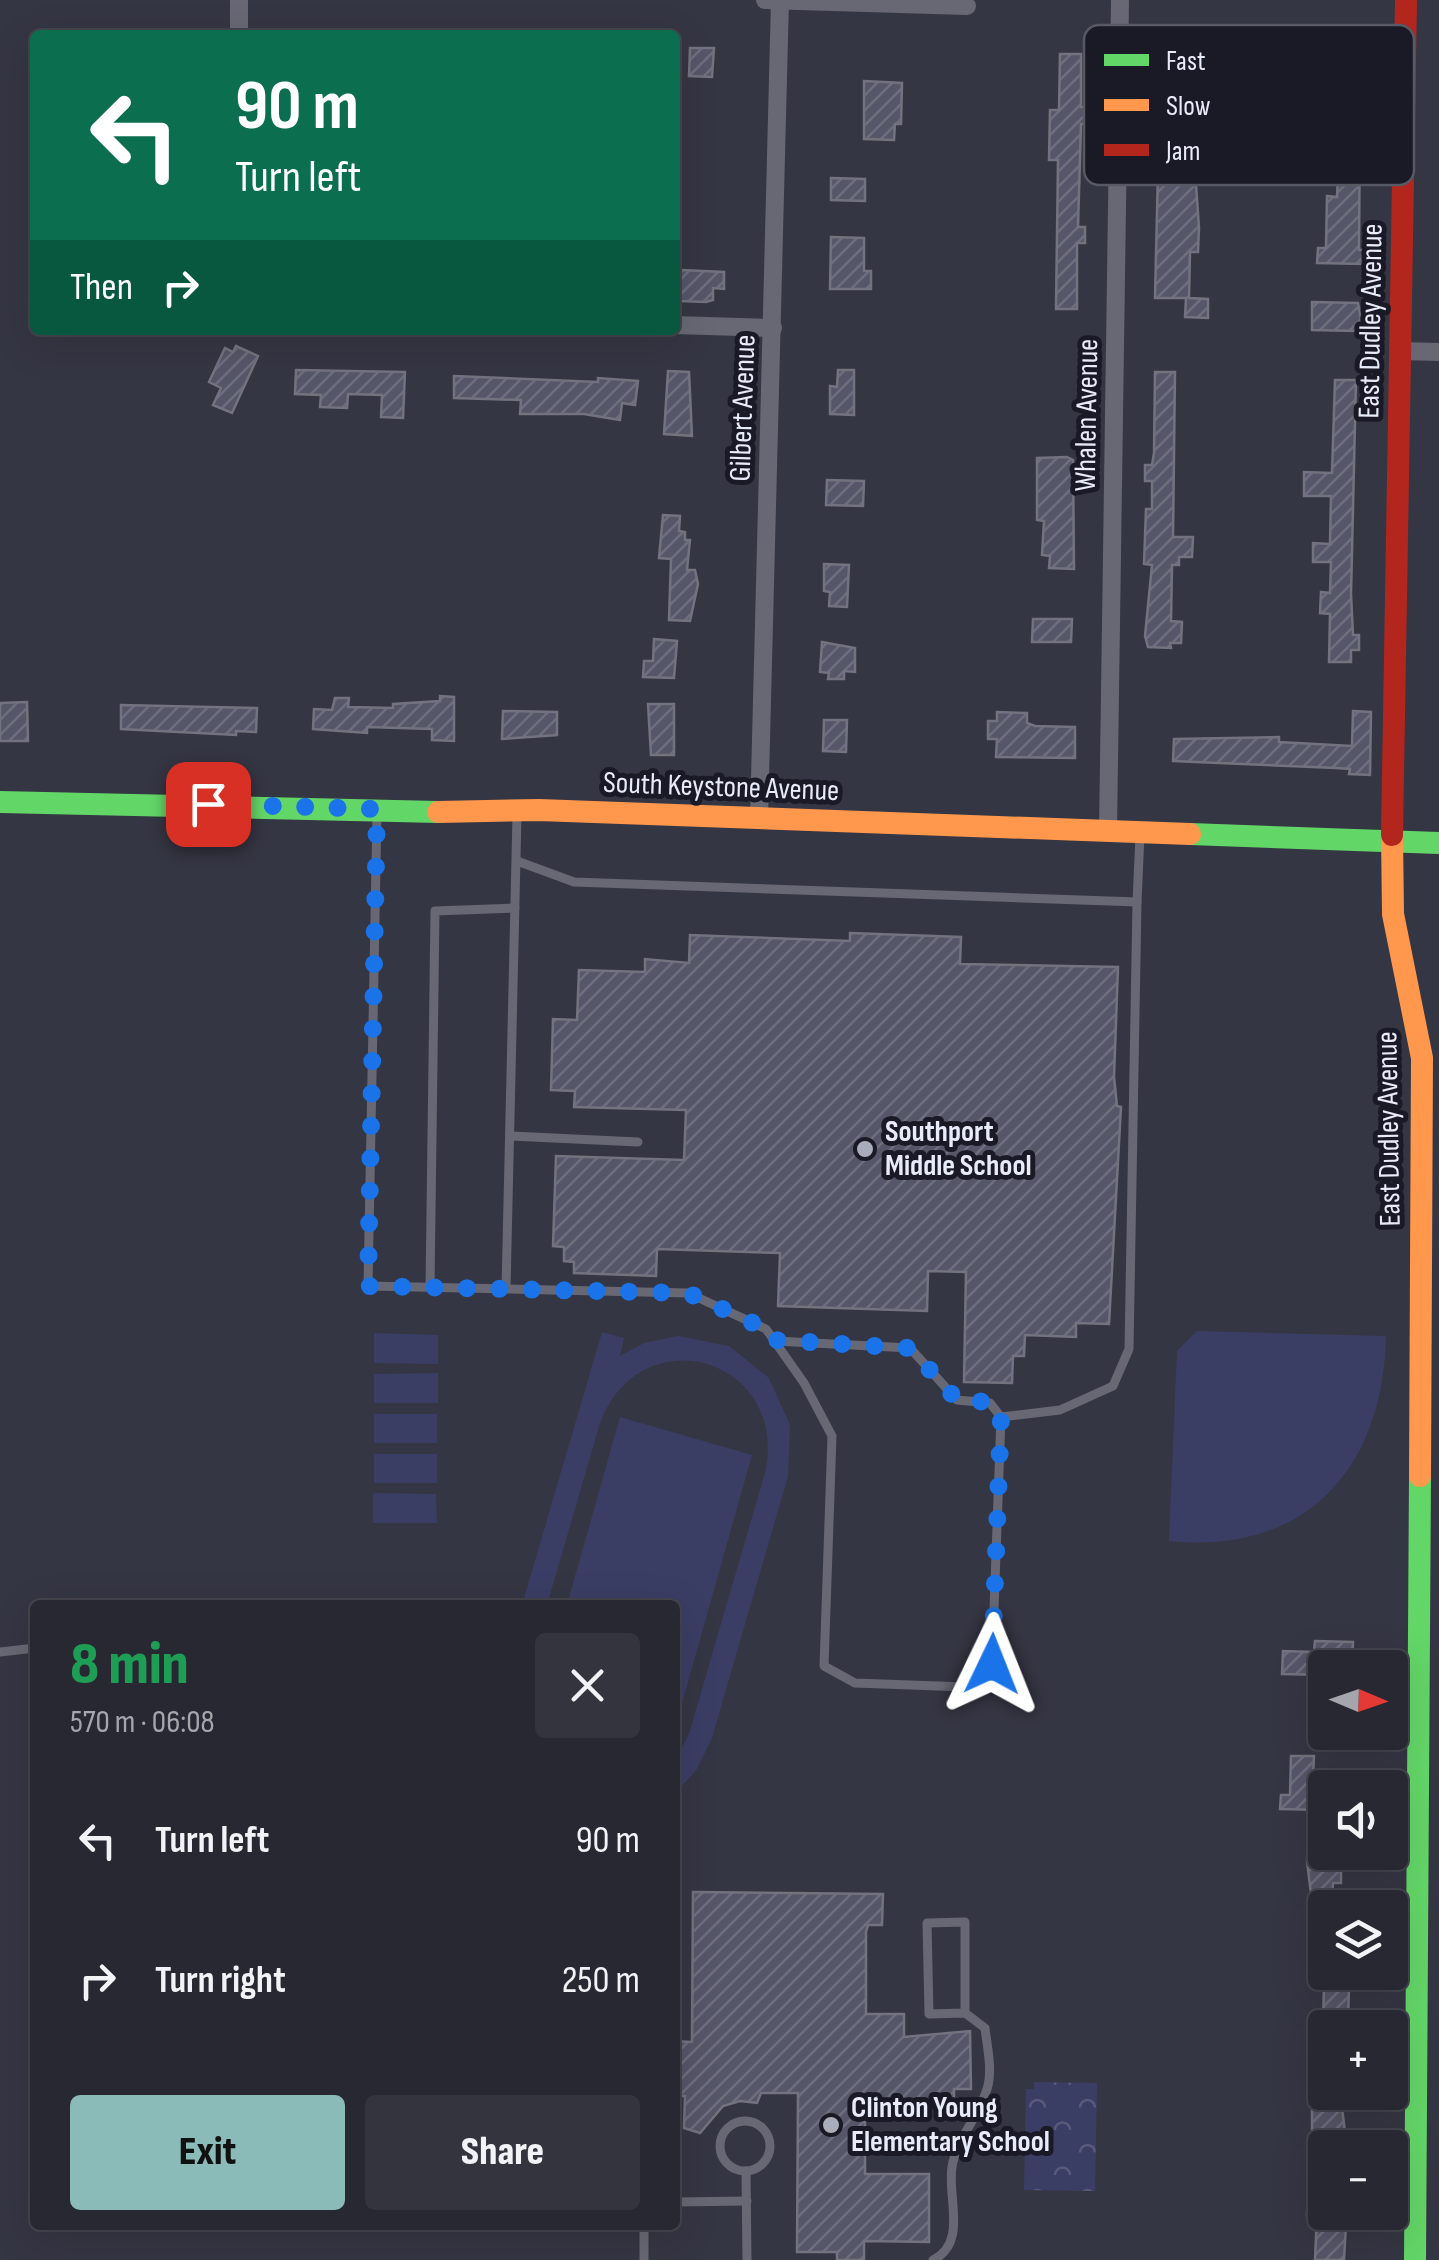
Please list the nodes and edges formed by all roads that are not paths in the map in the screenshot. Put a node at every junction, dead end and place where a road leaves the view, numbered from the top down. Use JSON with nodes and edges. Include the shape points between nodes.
{"nodes":[{"id":1,"x":239,"y":0,"type":"edge"},
{"id":2,"x":765,"y":0,"type":"edge"},
{"id":3,"x":780,"y":0,"type":"edge"},
{"id":4,"x":1120,"y":0,"type":"edge"},
{"id":5,"x":1406,"y":0,"type":"edge"},
{"id":6,"x":967,"y":6,"type":"dead end"},
{"id":7,"x":1120,"y":25,"type":"edge"},
{"id":8,"x":1406,"y":25,"type":"edge"},
{"id":9,"x":238,"y":30,"type":"edge"},
{"id":10,"x":1117,"y":185,"type":"edge"},
{"id":11,"x":1403,"y":185,"type":"edge"},
{"id":12,"x":680,"y":325,"type":"edge"},
{"id":13,"x":773,"y":328,"type":"junction"},
{"id":14,"x":1400,"y":351,"type":"junction"},
{"id":15,"x":1439,"y":352,"type":"edge"},
{"id":16,"x":0,"y":802,"type":"edge"},
{"id":17,"x":377,"y":809,"type":"junction"},
{"id":18,"x":517,"y":812,"type":"junction"},
{"id":19,"x":760,"y":818,"type":"junction"},
{"id":20,"x":1108,"y":831,"type":"junction"},
{"id":21,"x":1140,"y":832,"type":"junction"},
{"id":22,"x":1394,"y":841,"type":"junction"},
{"id":23,"x":1439,"y":843,"type":"edge"},
{"id":24,"x":517,"y":861,"type":"junction"},
{"id":25,"x":1137,"y":902,"type":"junction"},
{"id":26,"x":515,"y":908,"type":"junction"},
{"id":27,"x":510,"y":1136,"type":"junction"},
{"id":28,"x":638,"y":1142,"type":"dead end"},
{"id":29,"x":430,"y":1287,"type":"junction"},
{"id":30,"x":506,"y":1289,"type":"junction"},
{"id":31,"x":774,"y":1340,"type":"junction"},
{"id":32,"x":1001,"y":1417,"type":"junction"},
{"id":33,"x":30,"y":1649,"type":"edge"},
{"id":34,"x":0,"y":1652,"type":"edge"},
{"id":35,"x":965,"y":2013,"type":"junction"},
{"id":36,"x":746,"y":2171,"type":"junction"},
{"id":37,"x":747,"y":2201,"type":"junction"},
{"id":38,"x":680,"y":2202,"type":"edge"},
{"id":39,"x":644,"y":2230,"type":"edge"},
{"id":40,"x":644,"y":2260,"type":"edge"},
{"id":41,"x":748,"y":2260,"type":"edge"},
{"id":42,"x":933,"y":2260,"type":"edge"},
{"id":43,"x":1415,"y":2260,"type":"edge"}],
"edges":[{"from":1,"to":9,"type":"street"},
{"from":2,"to":3,"type":"street"},
{"from":3,"to":6,"type":"street"},
{"from":3,"to":13,"type":"street","name":"Gilbert Avenue"},
{"from":4,"to":7,"type":"street","name":"Whalen Avenue"},
{"from":5,"to":8,"type":"street","name":"East Dudley Avenue"},
{"from":10,"to":20,"type":"street","name":"Whalen Avenue"},
{"from":11,"to":14,"type":"street","name":"East Dudley Avenue"},
{"from":12,"to":13,"type":"street"},
{"from":13,"to":19,"type":"street","name":"Gilbert Avenue"},
{"from":14,"to":15,"type":"street"},
{"from":14,"to":22,"type":"street","name":"East Dudley Avenue"},
{"from":16,"to":17,"type":"street","name":"South Keystone Avenue"},
{"from":17,"to":18,"type":"street","name":"South Keystone Avenue"},
{"from":17,"to":29,"type":"lane","via":[[368,1286]]},
{"from":18,"to":19,"type":"street","name":"South Keystone Avenue"},
{"from":18,"to":24,"type":"lane"},
{"from":19,"to":20,"type":"street","name":"South Keystone Avenue"},
{"from":20,"to":21,"type":"street","name":"South Keystone Avenue"},
{"from":21,"to":22,"type":"street","name":"South Keystone Avenue"},
{"from":21,"to":25,"type":"lane"},
{"from":22,"to":23,"type":"street","name":"South Keystone Avenue"},
{"from":22,"to":43,"type":"street","name":"East Dudley Avenue","via":[[1393,917],[1414,994],[1422,1058]]},
{"from":24,"to":25,"type":"lane","via":[[574,882]]},
{"from":24,"to":26,"type":"lane"},
{"from":25,"to":32,"type":"lane","via":[[1129,1350],[1113,1386],[1060,1410]]},
{"from":26,"to":27,"type":"lane"},
{"from":26,"to":29,"type":"lane","via":[[435,910]]},
{"from":27,"to":28,"type":"lane"},
{"from":27,"to":30,"type":"lane"},
{"from":29,"to":30,"type":"lane"},
{"from":30,"to":31,"type":"lane","via":[[688,1293],[766,1329]]},
{"from":31,"to":32,"type":"lane","via":[[910,1348],[957,1400],[990,1402]]},
{"from":31,"to":32,"type":"lane","via":[[832,1436],[824,1666],[855,1683],[966,1687],[992,1664]]},
{"from":33,"to":34,"type":"lane"},
{"from":35,"to":35,"type":"lane","via":[[964,1922],[927,1923],[929,2014]]},
{"from":35,"to":42,"type":"lane","via":[[985,2028],[988,2087],[952,2166],[952,2234],[943,2255]]},
{"from":36,"to":36,"type":"lane","via":[[762,2165],[770,2150],[761,2126],[745,2121],[724,2131],[720,2146],[725,2162]]},
{"from":36,"to":37,"type":"lane"},
{"from":37,"to":38,"type":"lane"},
{"from":37,"to":41,"type":"lane"},
{"from":39,"to":40,"type":"lane"}]}
